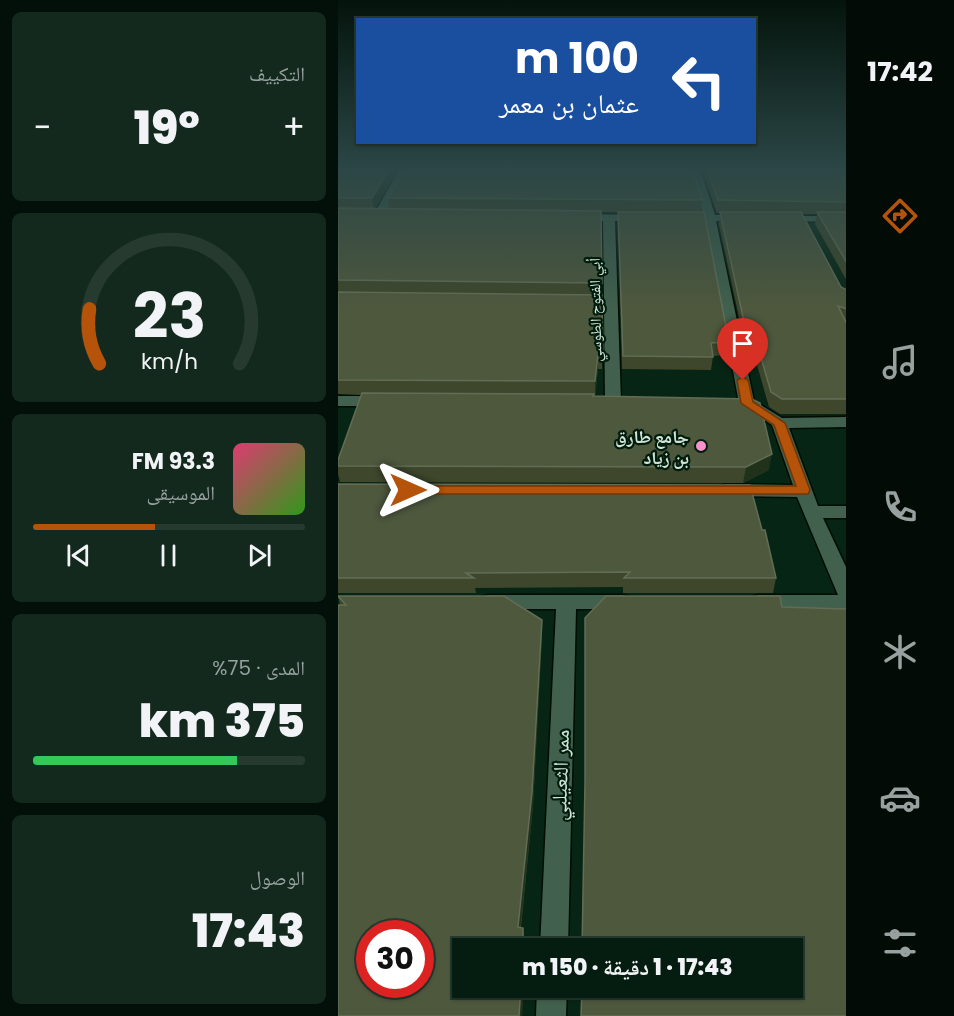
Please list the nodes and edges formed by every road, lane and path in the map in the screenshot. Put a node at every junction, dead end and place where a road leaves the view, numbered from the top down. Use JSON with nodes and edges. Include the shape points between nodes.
{"nodes":[{"id":1,"x":563,"y":217,"type":"edge"},
{"id":2,"x":609,"y":217,"type":"junction"},
{"id":3,"x":710,"y":218,"type":"junction"},
{"id":4,"x":846,"y":219,"type":"edge"},
{"id":5,"x":563,"y":303,"type":"edge"},
{"id":6,"x":611,"y":303,"type":"junction"},
{"id":7,"x":338,"y":401,"type":"edge"},
{"id":8,"x":398,"y":401,"type":"edge"},
{"id":9,"x":613,"y":402,"type":"edge"},
{"id":10,"x":846,"y":422,"type":"edge"},
{"id":11,"x":779,"y":423,"type":"junction"},
{"id":12,"x":708,"y":490,"type":"edge"},
{"id":13,"x":804,"y":490,"type":"junction"},
{"id":14,"x":811,"y":512,"type":"junction"},
{"id":15,"x":846,"y":512,"type":"edge"},
{"id":16,"x":846,"y":592,"type":"edge"},
{"id":17,"x":463,"y":602,"type":"edge"},
{"id":18,"x":566,"y":602,"type":"junction"},
{"id":19,"x":648,"y":602,"type":"edge"},
{"id":20,"x":741,"y":602,"type":"edge"},
{"id":21,"x":846,"y":602,"type":"edge"},
{"id":22,"x":554,"y":938,"type":"edge"},
{"id":23,"x":552,"y":998,"type":"edge"},
{"id":24,"x":551,"y":1016,"type":"edge"}],
"edges":[{"from":1,"to":2,"type":"street"},
{"from":2,"to":3,"type":"street"},
{"from":2,"to":6,"type":"street","name":"أبي الفتوح الطوسي"},
{"from":3,"to":4,"type":"street","via":[[763,218],[807,224]]},
{"from":3,"to":11,"type":"street","via":[[742,403]]},
{"from":5,"to":6,"type":"street"},
{"from":6,"to":9,"type":"street","name":"أبي الفتوح الطوسي"},
{"from":7,"to":8,"type":"street"},
{"from":10,"to":11,"type":"street"},
{"from":11,"to":13,"type":"street"},
{"from":12,"to":13,"type":"street"},
{"from":13,"to":14,"type":"street"},
{"from":14,"to":15,"type":"street"},
{"from":14,"to":16,"type":"street"},
{"from":17,"to":18,"type":"street"},
{"from":18,"to":19,"type":"street"},
{"from":18,"to":22,"type":"street","name":"ممر الثعيلبي"},
{"from":20,"to":21,"type":"street"},
{"from":23,"to":24,"type":"street"}]}
